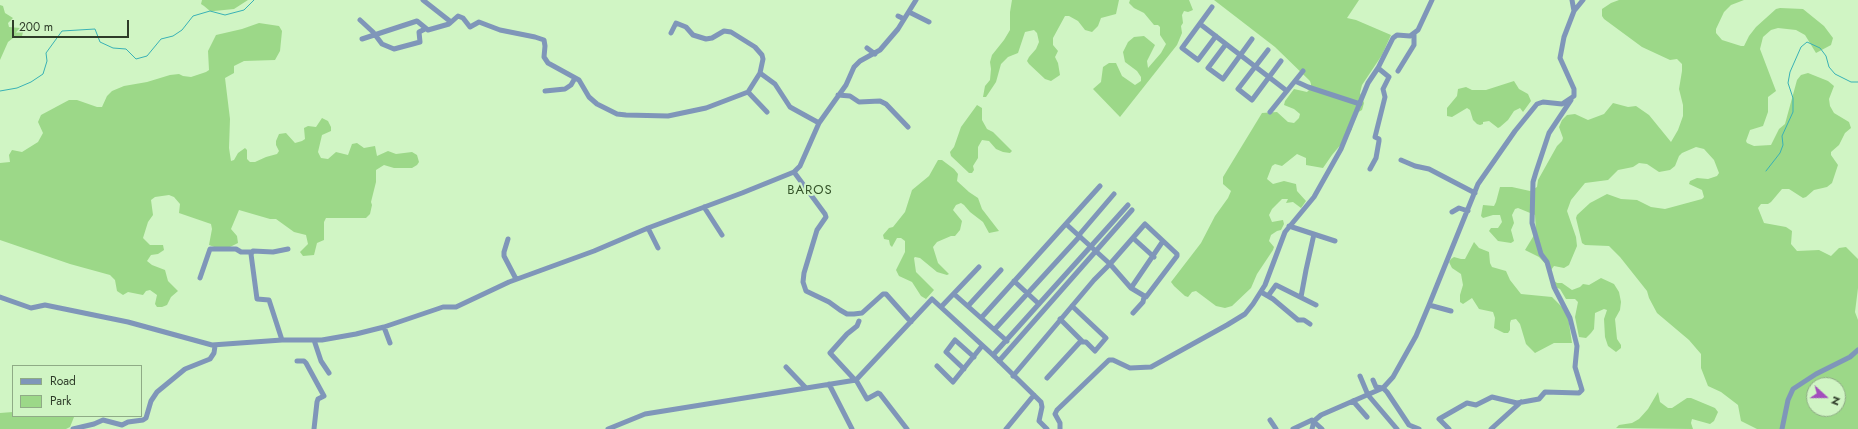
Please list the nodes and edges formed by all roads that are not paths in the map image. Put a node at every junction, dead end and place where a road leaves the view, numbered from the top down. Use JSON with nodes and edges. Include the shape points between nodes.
{"nodes":[{"id":1,"x":423,"y":0,"type":"edge"},
{"id":2,"x":916,"y":0,"type":"edge"},
{"id":3,"x":1432,"y":0,"type":"edge"},
{"id":4,"x":1572,"y":0,"type":"edge"},
{"id":5,"x":1583,"y":0,"type":"edge"},
{"id":6,"x":1212,"y":7,"type":"dead end"},
{"id":7,"x":1574,"y":11,"type":"junction"},
{"id":8,"x":909,"y":12,"type":"junction"},
{"id":9,"x":898,"y":16,"type":"dead end"},
{"id":10,"x":904,"y":19,"type":"junction"},
{"id":11,"x":360,"y":20,"type":"dead end"},
{"id":12,"x":451,"y":22,"type":"junction"},
{"id":13,"x":929,"y":22,"type":"dead end"},
{"id":14,"x":1200,"y":24,"type":"junction"},
{"id":15,"x":425,"y":29,"type":"junction"},
{"id":16,"x":671,"y":33,"type":"dead end"},
{"id":17,"x":1414,"y":34,"type":"junction"},
{"id":18,"x":375,"y":35,"type":"junction"},
{"id":19,"x":1216,"y":36,"type":"junction"},
{"id":20,"x":362,"y":39,"type":"dead end"},
{"id":21,"x":1252,"y":39,"type":"dead end"},
{"id":22,"x":1226,"y":44,"type":"junction"},
{"id":23,"x":868,"y":48,"type":"dead end"},
{"id":24,"x":1268,"y":50,"type":"dead end"},
{"id":25,"x":875,"y":54,"type":"junction"},
{"id":26,"x":1240,"y":55,"type":"junction"},
{"id":27,"x":1281,"y":61,"type":"dead end"},
{"id":28,"x":1255,"y":67,"type":"junction"},
{"id":29,"x":1378,"y":68,"type":"junction"},
{"id":30,"x":1303,"y":71,"type":"dead end"},
{"id":31,"x":1398,"y":71,"type":"dead end"},
{"id":32,"x":760,"y":73,"type":"junction"},
{"id":33,"x":1269,"y":77,"type":"junction"},
{"id":34,"x":575,"y":78,"type":"junction"},
{"id":35,"x":1295,"y":81,"type":"junction"},
{"id":36,"x":545,"y":91,"type":"dead end"},
{"id":37,"x":1287,"y":91,"type":"junction"},
{"id":38,"x":748,"y":92,"type":"junction"},
{"id":39,"x":838,"y":95,"type":"junction"},
{"id":40,"x":1571,"y":99,"type":"junction"},
{"id":41,"x":1360,"y":104,"type":"junction"},
{"id":42,"x":767,"y":112,"type":"dead end"},
{"id":43,"x":1270,"y":112,"type":"dead end"},
{"id":44,"x":820,"y":123,"type":"junction"},
{"id":45,"x":908,"y":127,"type":"dead end"},
{"id":46,"x":1401,"y":160,"type":"dead end"},
{"id":47,"x":1370,"y":168,"type":"dead end"},
{"id":48,"x":794,"y":172,"type":"junction"},
{"id":49,"x":1100,"y":186,"type":"dead end"},
{"id":50,"x":1475,"y":193,"type":"junction"},
{"id":51,"x":1114,"y":194,"type":"dead end"},
{"id":52,"x":1128,"y":205,"type":"dead end"},
{"id":53,"x":704,"y":207,"type":"junction"},
{"id":54,"x":1132,"y":210,"type":"dead end"},
{"id":55,"x":1468,"y":211,"type":"junction"},
{"id":56,"x":1452,"y":212,"type":"dead end"},
{"id":57,"x":1149,"y":219,"type":"dead end"},
{"id":58,"x":1066,"y":224,"type":"junction"},
{"id":59,"x":1145,"y":224,"type":"junction"},
{"id":60,"x":1289,"y":226,"type":"junction"},
{"id":61,"x":648,"y":228,"type":"junction"},
{"id":62,"x":1314,"y":234,"type":"junction"},
{"id":63,"x":722,"y":235,"type":"dead end"},
{"id":64,"x":1080,"y":236,"type":"junction"},
{"id":65,"x":1133,"y":238,"type":"junction"},
{"id":66,"x":508,"y":239,"type":"dead end"},
{"id":67,"x":1163,"y":241,"type":"junction"},
{"id":68,"x":1335,"y":241,"type":"dead end"},
{"id":69,"x":1091,"y":246,"type":"junction"},
{"id":70,"x":658,"y":248,"type":"dead end"},
{"id":71,"x":288,"y":249,"type":"dead end"},
{"id":72,"x":1097,"y":251,"type":"junction"},
{"id":73,"x":251,"y":252,"type":"junction"},
{"id":74,"x":1154,"y":257,"type":"junction"},
{"id":75,"x":1110,"y":264,"type":"junction"},
{"id":76,"x":979,"y":267,"type":"dead end"},
{"id":77,"x":1001,"y":270,"type":"dead end"},
{"id":78,"x":200,"y":278,"type":"dead end"},
{"id":79,"x":516,"y":279,"type":"junction"},
{"id":80,"x":1014,"y":281,"type":"junction"},
{"id":81,"x":1131,"y":288,"type":"junction"},
{"id":82,"x":1261,"y":292,"type":"junction"},
{"id":83,"x":954,"y":294,"type":"junction"},
{"id":84,"x":1028,"y":294,"type":"junction"},
{"id":85,"x":1268,"y":296,"type":"junction"},
{"id":86,"x":0,"y":297,"type":"edge"},
{"id":87,"x":1144,"y":297,"type":"junction"},
{"id":88,"x":1301,"y":297,"type":"junction"},
{"id":89,"x":1040,"y":304,"type":"junction"},
{"id":90,"x":1316,"y":305,"type":"dead end"},
{"id":91,"x":1429,"y":305,"type":"junction"},
{"id":92,"x":968,"y":306,"type":"junction"},
{"id":93,"x":1072,"y":306,"type":"junction"},
{"id":94,"x":941,"y":308,"type":"junction"},
{"id":95,"x":1451,"y":311,"type":"dead end"},
{"id":96,"x":1133,"y":313,"type":"dead end"},
{"id":97,"x":982,"y":317,"type":"junction"},
{"id":98,"x":1060,"y":320,"type":"junction"},
{"id":99,"x":859,"y":321,"type":"dead end"},
{"id":100,"x":911,"y":322,"type":"junction"},
{"id":101,"x":1310,"y":324,"type":"dead end"},
{"id":102,"x":384,"y":327,"type":"junction"},
{"id":103,"x":995,"y":329,"type":"junction"},
{"id":104,"x":282,"y":340,"type":"junction"},
{"id":105,"x":314,"y":340,"type":"junction"},
{"id":106,"x":1007,"y":341,"type":"junction"},
{"id":107,"x":1082,"y":341,"type":"junction"},
{"id":108,"x":390,"y":343,"type":"dead end"},
{"id":109,"x":215,"y":346,"type":"junction"},
{"id":110,"x":982,"y":346,"type":"junction"},
{"id":111,"x":1858,"y":350,"type":"edge"},
{"id":112,"x":993,"y":355,"type":"junction"},
{"id":113,"x":974,"y":357,"type":"junction"},
{"id":114,"x":999,"y":361,"type":"junction"},
{"id":115,"x":297,"y":362,"type":"dead end"},
{"id":116,"x":937,"y":366,"type":"dead end"},
{"id":117,"x":786,"y":367,"type":"dead end"},
{"id":118,"x":964,"y":369,"type":"junction"},
{"id":119,"x":329,"y":373,"type":"dead end"},
{"id":120,"x":1013,"y":376,"type":"junction"},
{"id":121,"x":1360,"y":376,"type":"dead end"},
{"id":122,"x":1047,"y":378,"type":"dead end"},
{"id":123,"x":856,"y":380,"type":"junction"},
{"id":124,"x":1373,"y":380,"type":"dead end"},
{"id":125,"x":829,"y":384,"type":"junction"},
{"id":126,"x":805,"y":387,"type":"junction"},
{"id":127,"x":1383,"y":388,"type":"junction"},
{"id":128,"x":1034,"y":395,"type":"junction"},
{"id":129,"x":1368,"y":395,"type":"junction"},
{"id":130,"x":1353,"y":401,"type":"junction"},
{"id":131,"x":1521,"y":402,"type":"junction"},
{"id":132,"x":1367,"y":417,"type":"dead end"},
{"id":133,"x":1270,"y":420,"type":"dead end"},
{"id":134,"x":1314,"y":421,"type":"junction"},
{"id":135,"x":73,"y":429,"type":"edge"},
{"id":136,"x":314,"y":429,"type":"edge"},
{"id":137,"x":608,"y":429,"type":"edge"},
{"id":138,"x":852,"y":429,"type":"edge"},
{"id":139,"x":907,"y":429,"type":"edge"},
{"id":140,"x":1006,"y":429,"type":"edge"},
{"id":141,"x":1047,"y":429,"type":"edge"},
{"id":142,"x":1060,"y":429,"type":"edge"},
{"id":143,"x":1276,"y":429,"type":"edge"},
{"id":144,"x":1293,"y":429,"type":"edge"},
{"id":145,"x":1312,"y":429,"type":"edge"},
{"id":146,"x":1322,"y":429,"type":"edge"},
{"id":147,"x":1397,"y":429,"type":"edge"},
{"id":148,"x":1419,"y":429,"type":"edge"},
{"id":149,"x":1449,"y":429,"type":"edge"},
{"id":150,"x":1491,"y":429,"type":"edge"},
{"id":151,"x":1782,"y":429,"type":"edge"}],
"edges":[{"from":1,"to":12,"type":"street"},
{"from":2,"to":8,"type":"street"},
{"from":3,"to":17,"type":"street","via":[[1423,22]]},
{"from":4,"to":7,"type":"street"},
{"from":5,"to":7,"type":"street"},
{"from":6,"to":14,"type":"street"},
{"from":7,"to":40,"type":"street","via":[[1560,56],[1574,89]]},
{"from":8,"to":10,"type":"street"},
{"from":8,"to":13,"type":"street"},
{"from":9,"to":10,"type":"street"},
{"from":10,"to":25,"type":"street","via":[[894,35]]},
{"from":11,"to":18,"type":"street"},
{"from":12,"to":15,"type":"street"},
{"from":12,"to":34,"type":"street","via":[[460,16],[470,27],[480,23],[543,39],[546,46],[544,57],[548,63]]},
{"from":14,"to":19,"type":"street"},
{"from":14,"to":19,"type":"street","via":[[1182,48],[1198,60]]},
{"from":15,"to":18,"type":"street","via":[[417,21]]},
{"from":15,"to":18,"type":"street","via":[[419,32],[420,42],[396,49],[383,45]]},
{"from":16,"to":32,"type":"street","via":[[676,23],[686,27],[693,35],[706,39],[724,31],[731,32],[762,54]]},
{"from":17,"to":29,"type":"street","via":[[1395,36]]},
{"from":17,"to":31,"type":"street","via":[[1414,45]]},
{"from":18,"to":20,"type":"street"},
{"from":19,"to":22,"type":"street"},
{"from":21,"to":26,"type":"street"},
{"from":22,"to":26,"type":"street"},
{"from":22,"to":26,"type":"street","via":[[1208,68],[1222,79]]},
{"from":23,"to":25,"type":"street"},
{"from":24,"to":28,"type":"street"},
{"from":25,"to":39,"type":"street","via":[[857,63]]},
{"from":26,"to":28,"type":"street"},
{"from":27,"to":33,"type":"street"},
{"from":28,"to":33,"type":"street"},
{"from":28,"to":33,"type":"street","via":[[1238,89],[1252,100]]},
{"from":29,"to":41,"type":"street","via":[[1368,83]]},
{"from":29,"to":47,"type":"street","via":[[1389,77],[1383,89],[1385,97],[1375,137],[1379,138],[1376,158]]},
{"from":30,"to":35,"type":"street"},
{"from":32,"to":38,"type":"street"},
{"from":32,"to":44,"type":"street","via":[[775,84],[793,109]]},
{"from":33,"to":37,"type":"street"},
{"from":34,"to":36,"type":"street","via":[[566,89]]},
{"from":34,"to":38,"type":"street","via":[[581,82],[593,101],[612,112],[626,115],[674,115],[706,108]]},
{"from":35,"to":37,"type":"street"},
{"from":35,"to":41,"type":"street"},
{"from":37,"to":43,"type":"street"},
{"from":38,"to":42,"type":"street"},
{"from":39,"to":44,"type":"street"},
{"from":39,"to":45,"type":"street","via":[[850,96],[859,102],[880,101]]},
{"from":40,"to":50,"type":"street","via":[[1562,104],[1536,104],[1478,184]]},
{"from":40,"to":131,"type":"street","via":[[1549,133],[1536,172],[1533,182],[1532,223],[1554,287],[1570,318],[1577,346],[1575,366],[1582,390],[1545,392],[1539,399]]},
{"from":41,"to":60,"type":"street","via":[[1341,149],[1314,197]]},
{"from":44,"to":48,"type":"street","via":[[800,166]]},
{"from":46,"to":50,"type":"street","via":[[1428,169]]},
{"from":48,"to":53,"type":"street"},
{"from":48,"to":100,"type":"street","via":[[826,217],[817,230],[804,273],[806,291],[847,314],[862,313],[886,294]]},
{"from":49,"to":58,"type":"street"},
{"from":50,"to":55,"type":"street"},
{"from":51,"to":64,"type":"street"},
{"from":52,"to":69,"type":"street"},
{"from":53,"to":61,"type":"street"},
{"from":53,"to":63,"type":"street"},
{"from":54,"to":72,"type":"street"},
{"from":55,"to":56,"type":"street","via":[[1459,208]]},
{"from":55,"to":91,"type":"street"},
{"from":57,"to":59,"type":"street"},
{"from":58,"to":64,"type":"street"},
{"from":58,"to":80,"type":"street"},
{"from":59,"to":65,"type":"street"},
{"from":59,"to":67,"type":"street"},
{"from":60,"to":62,"type":"street"},
{"from":60,"to":82,"type":"street","via":[[1281,239],[1275,262]]},
{"from":61,"to":70,"type":"street"},
{"from":61,"to":79,"type":"street"},
{"from":62,"to":68,"type":"street"},
{"from":62,"to":88,"type":"street"},
{"from":64,"to":69,"type":"street"},
{"from":64,"to":84,"type":"street"},
{"from":65,"to":74,"type":"street"},
{"from":65,"to":75,"type":"street"},
{"from":66,"to":79,"type":"street","via":[[504,256]]},
{"from":67,"to":74,"type":"street"},
{"from":67,"to":87,"type":"street","via":[[1177,256],[1147,297]]},
{"from":69,"to":72,"type":"street"},
{"from":69,"to":89,"type":"street"},
{"from":71,"to":73,"type":"street"},
{"from":72,"to":75,"type":"street"},
{"from":72,"to":114,"type":"street"},
{"from":73,"to":78,"type":"street","via":[[236,249],[210,250]]},
{"from":73,"to":104,"type":"street","via":[[257,299],[270,300]]},
{"from":74,"to":81,"type":"street"},
{"from":75,"to":81,"type":"street"},
{"from":75,"to":93,"type":"street"},
{"from":76,"to":83,"type":"street"},
{"from":77,"to":92,"type":"street"},
{"from":79,"to":102,"type":"street","via":[[456,307],[438,308]]},
{"from":80,"to":84,"type":"street"},
{"from":80,"to":97,"type":"street"},
{"from":81,"to":87,"type":"street"},
{"from":82,"to":85,"type":"street"},
{"from":82,"to":142,"type":"street","via":[[1245,314],[1151,367],[1130,368],[1109,360],[1057,410],[1055,414]]},
{"from":83,"to":92,"type":"street"},
{"from":83,"to":94,"type":"street"},
{"from":84,"to":89,"type":"street"},
{"from":84,"to":103,"type":"street"},
{"from":85,"to":88,"type":"street","via":[[1276,285]]},
{"from":85,"to":101,"type":"street","via":[[1298,320]]},
{"from":86,"to":109,"type":"street","via":[[31,308],[45,305],[128,322]]},
{"from":87,"to":96,"type":"street","via":[[1144,302]]},
{"from":88,"to":90,"type":"street"},
{"from":89,"to":106,"type":"street"},
{"from":91,"to":95,"type":"street"},
{"from":91,"to":127,"type":"street","via":[[1404,358]]},
{"from":92,"to":97,"type":"street"},
{"from":93,"to":98,"type":"street"},
{"from":93,"to":107,"type":"street","via":[[1106,338],[1095,351]]},
{"from":94,"to":100,"type":"street","via":[[932,299]]},
{"from":94,"to":110,"type":"street"},
{"from":97,"to":103,"type":"street"},
{"from":98,"to":107,"type":"street"},
{"from":98,"to":120,"type":"street"},
{"from":99,"to":123,"type":"street","via":[[830,353]]},
{"from":100,"to":123,"type":"street"},
{"from":102,"to":105,"type":"street"},
{"from":102,"to":108,"type":"street"},
{"from":103,"to":106,"type":"street"},
{"from":104,"to":105,"type":"street"},
{"from":104,"to":109,"type":"street"},
{"from":105,"to":119,"type":"street","via":[[321,361]]},
{"from":106,"to":112,"type":"street"},
{"from":107,"to":122,"type":"street"},
{"from":109,"to":135,"type":"street","via":[[210,359],[185,369],[157,392],[143,420],[122,424],[103,420]]},
{"from":110,"to":112,"type":"street"},
{"from":110,"to":113,"type":"street"},
{"from":111,"to":151,"type":"street","via":[[1793,390],[1788,400]]},
{"from":112,"to":114,"type":"street"},
{"from":113,"to":118,"type":"street"},
{"from":113,"to":118,"type":"street","via":[[955,340],[946,352]]},
{"from":114,"to":120,"type":"street"},
{"from":115,"to":136,"type":"street","via":[[306,363],[324,396],[317,402]]},
{"from":116,"to":118,"type":"street","via":[[953,382]]},
{"from":117,"to":126,"type":"street"},
{"from":120,"to":128,"type":"street"},
{"from":121,"to":129,"type":"street"},
{"from":123,"to":125,"type":"street"},
{"from":123,"to":139,"type":"street","via":[[867,399],[880,394]]},
{"from":124,"to":127,"type":"street","via":[[1376,387]]},
{"from":125,"to":126,"type":"street"},
{"from":125,"to":138,"type":"street"},
{"from":126,"to":137,"type":"street","via":[[645,414]]},
{"from":127,"to":129,"type":"street"},
{"from":127,"to":148,"type":"street","via":[[1409,425]]},
{"from":128,"to":140,"type":"street"},
{"from":128,"to":141,"type":"street","via":[[1042,407],[1038,421]]},
{"from":129,"to":130,"type":"street"},
{"from":129,"to":147,"type":"street"},
{"from":130,"to":132,"type":"street"},
{"from":130,"to":134,"type":"street","via":[[1321,415]]},
{"from":131,"to":149,"type":"street","via":[[1492,397],[1476,405],[1467,403],[1439,419]]},
{"from":131,"to":150,"type":"street"},
{"from":133,"to":143,"type":"street"},
{"from":134,"to":144,"type":"street","via":[[1311,420]]},
{"from":134,"to":145,"type":"street"},
{"from":134,"to":146,"type":"street"}]}
